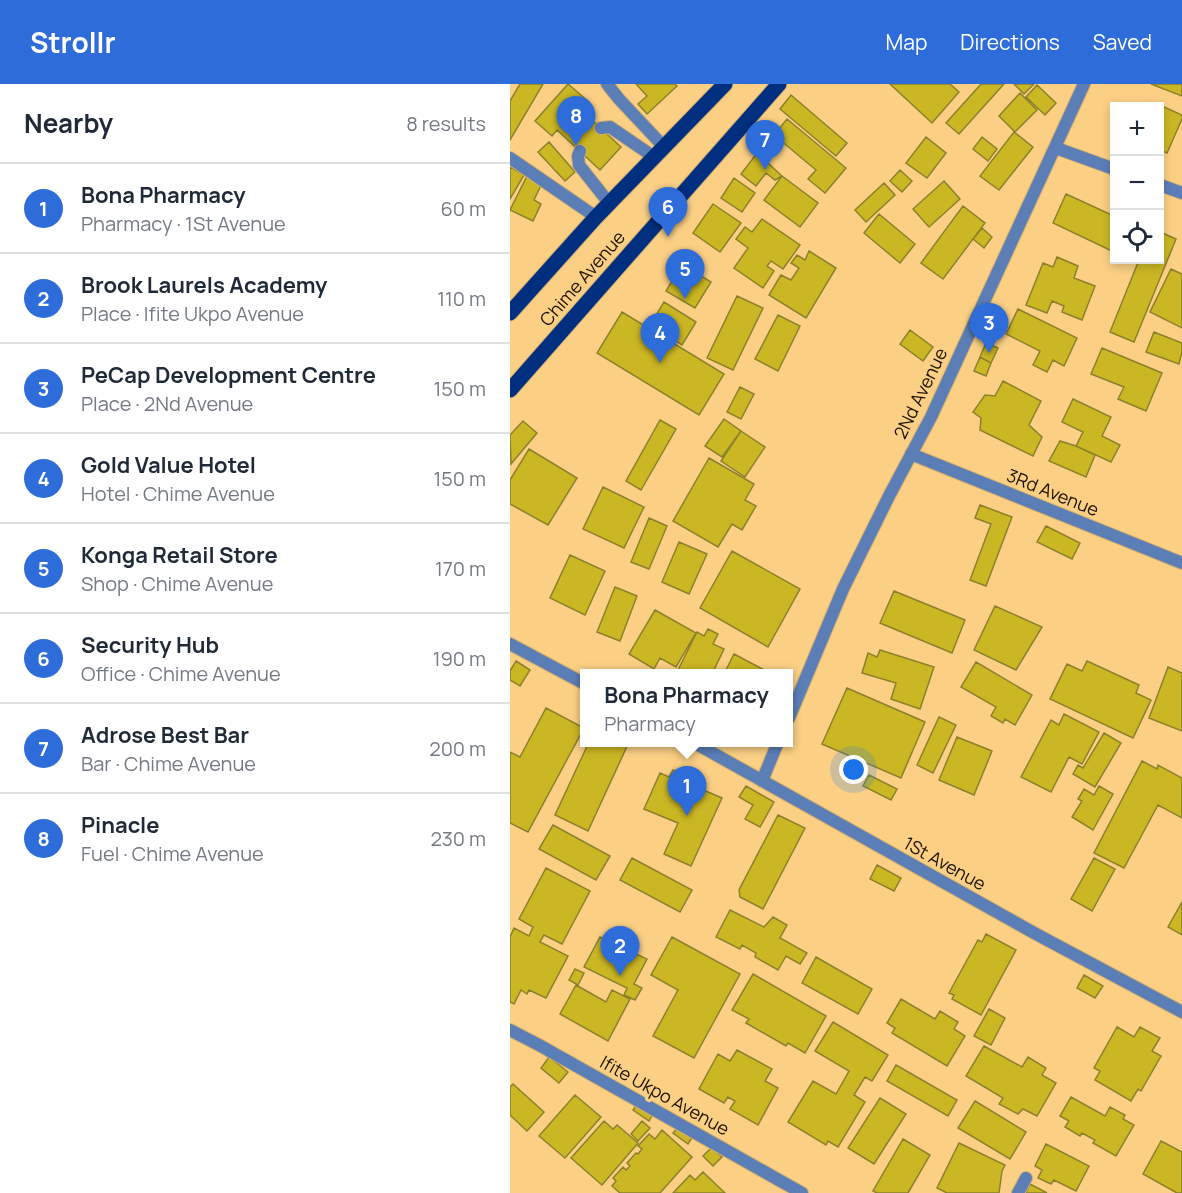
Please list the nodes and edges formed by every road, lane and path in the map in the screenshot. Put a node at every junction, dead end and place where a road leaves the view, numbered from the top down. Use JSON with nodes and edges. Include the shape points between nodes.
{"nodes":[{"id":1,"x":607,"y":84,"type":"edge"},
{"id":2,"x":725,"y":84,"type":"edge"},
{"id":3,"x":779,"y":84,"type":"edge"},
{"id":4,"x":1084,"y":84,"type":"edge"},
{"id":5,"x":601,"y":128,"type":"dead end"},
{"id":6,"x":1056,"y":148,"type":"junction"},
{"id":7,"x":580,"y":151,"type":"dead end"},
{"id":8,"x":659,"y":152,"type":"junction"},
{"id":9,"x":510,"y":158,"type":"edge"},
{"id":10,"x":1110,"y":168,"type":"edge"},
{"id":11,"x":1164,"y":186,"type":"edge"},
{"id":12,"x":1182,"y":193,"type":"edge"},
{"id":13,"x":609,"y":203,"type":"junction"},
{"id":14,"x":596,"y":217,"type":"junction"},
{"id":15,"x":510,"y":313,"type":"edge"},
{"id":16,"x":510,"y":390,"type":"edge"},
{"id":17,"x":911,"y":454,"type":"junction"},
{"id":18,"x":1182,"y":563,"type":"edge"},
{"id":19,"x":510,"y":644,"type":"edge"},
{"id":20,"x":580,"y":681,"type":"edge"},
{"id":21,"x":793,"y":708,"type":"edge"},
{"id":22,"x":702,"y":747,"type":"edge"},
{"id":23,"x":776,"y":747,"type":"edge"},
{"id":24,"x":762,"y":781,"type":"junction"},
{"id":25,"x":1182,"y":1012,"type":"edge"},
{"id":26,"x":510,"y":1030,"type":"edge"},
{"id":27,"x":1026,"y":1178,"type":"dead end"},
{"id":28,"x":802,"y":1193,"type":"edge"},
{"id":29,"x":1018,"y":1193,"type":"edge"}],
"edges":[{"from":1,"to":8,"type":"street"},
{"from":2,"to":8,"type":"main road","name":"Chime Avenue"},
{"from":3,"to":16,"type":"main road","name":"Chime Avenue"},
{"from":4,"to":6,"type":"street","name":"2Nd Avenue"},
{"from":5,"to":8,"type":"street","via":[[610,127]]},
{"from":6,"to":10,"type":"street"},
{"from":6,"to":17,"type":"street","name":"2Nd Avenue"},
{"from":7,"to":13,"type":"street","via":[[579,165]]},
{"from":8,"to":13,"type":"main road","name":"Chime Avenue"},
{"from":9,"to":14,"type":"street"},
{"from":11,"to":12,"type":"street"},
{"from":13,"to":14,"type":"main road","name":"Chime Avenue"},
{"from":14,"to":15,"type":"main road","name":"Chime Avenue"},
{"from":17,"to":18,"type":"street","name":"3Rd Avenue"},
{"from":17,"to":21,"type":"street","name":"2Nd Avenue","via":[[843,589]]},
{"from":19,"to":20,"type":"street"},
{"from":22,"to":24,"type":"street","name":"1St Avenue"},
{"from":23,"to":24,"type":"street"},
{"from":24,"to":25,"type":"street","name":"1St Avenue"},
{"from":26,"to":28,"type":"street","name":"Ifite Ukpo Avenue"},
{"from":27,"to":29,"type":"street"}]}
